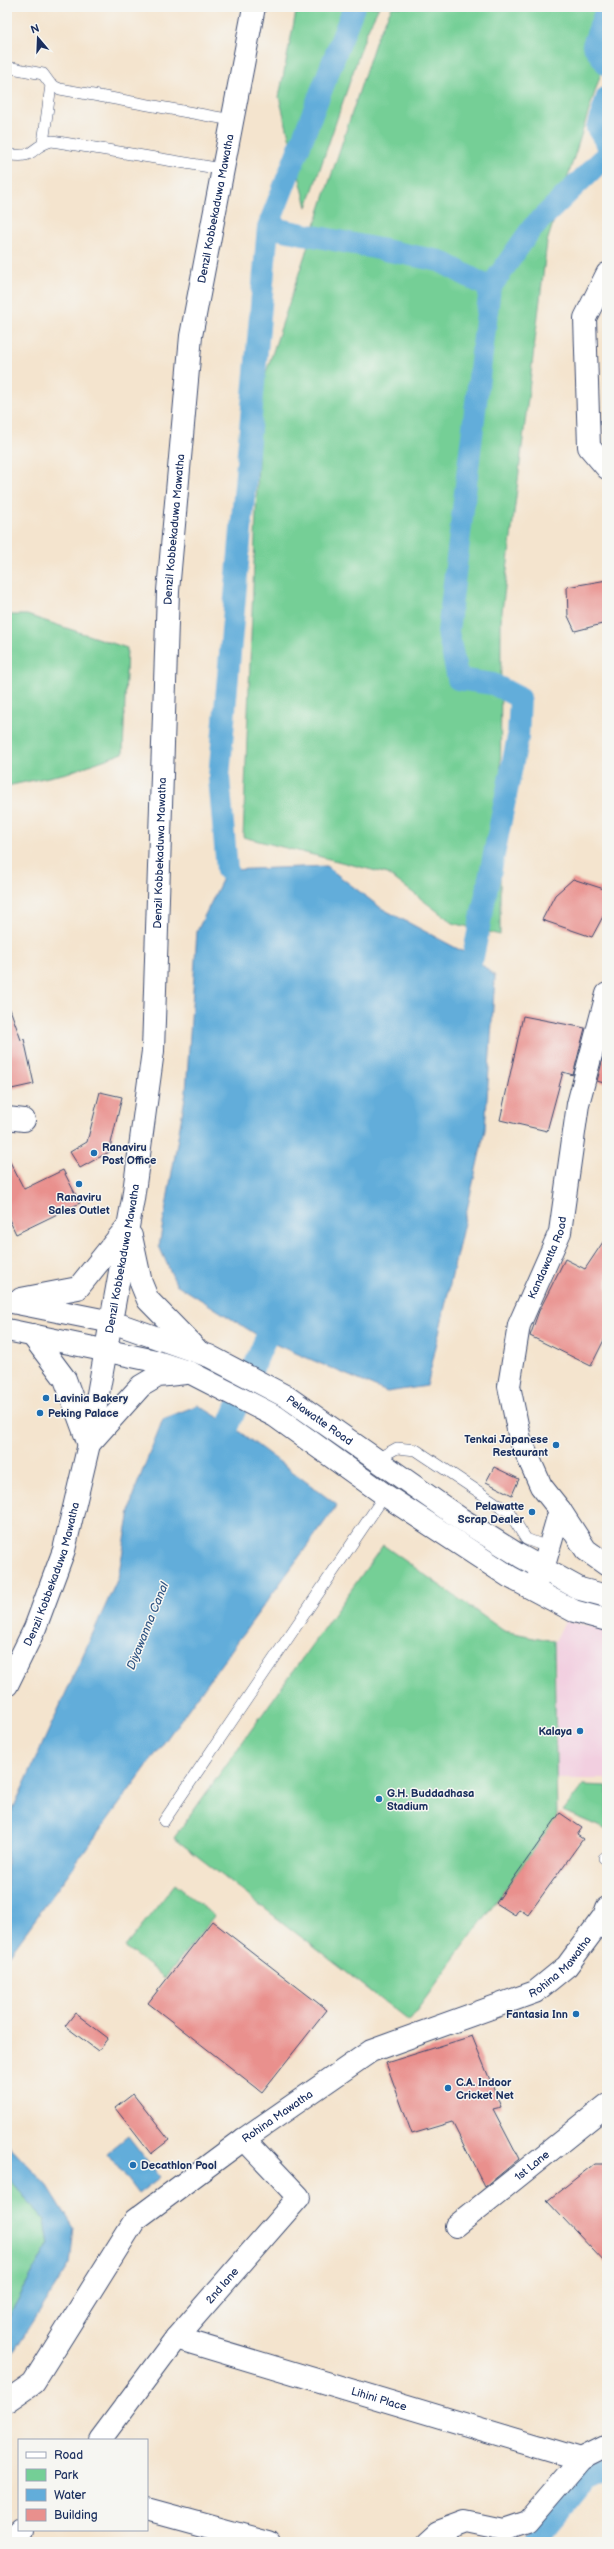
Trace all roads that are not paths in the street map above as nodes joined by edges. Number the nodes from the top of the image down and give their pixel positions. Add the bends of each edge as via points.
1 (254, 7) edge
2 (7, 67) edge
3 (51, 85) junction
4 (232, 120) junction
5 (43, 143) junction
6 (7, 154) edge
7 (222, 168) junction
8 (607, 274) edge
9 (607, 468) edge
10 (605, 1003) edge
11 (129, 1225) junction
12 (8, 1301) edge
13 (112, 1322) junction
14 (17, 1334) edge
15 (106, 1350) junction
16 (205, 1354) junction
17 (194, 1375) junction
18 (89, 1444) junction
19 (376, 1459) junction
20 (385, 1495) junction
21 (560, 1510) junction
22 (523, 1547) junction
23 (550, 1548) junction
24 (607, 1565) edge
25 (543, 1569) junction
26 (510, 1576) junction
27 (532, 1589) junction
28 (607, 1596) edge
29 (607, 1620) edge
30 (7, 1685) edge
31 (164, 1821) dead end
32 (607, 1908) edge
33 (607, 2105) edge
34 (244, 2139) junction
35 (456, 2226) dead end
36 (176, 2338) junction
37 (7, 2401) edge
38 (101, 2439) edge
39 (607, 2446) edge
40 (581, 2459) junction
41 (148, 2509) edge
42 (20, 2531) edge
43 (9, 2542) edge
44 (268, 2542) edge
45 (427, 2542) edge

1 - 4 main road, Denzil Kobbekaduwa Mawatha
2 - 3 lane via 43,74
3 - 4 lane via 60,89
3 - 5 lane
4 - 7 main road, Denzil Kobbekaduwa Mawatha
5 - 6 lane via 31,154 22,157
5 - 7 lane via 52,141
7 - 11 main road, Denzil Kobbekaduwa Mawatha via 191,336 170,567 153,1051
8 - 9 main road via 585,318 589,447
10 - 21 main road, Kandawatta Road via 578,1104 560,1232 519,1325 509,1386 520,1439 541,1486
11 - 12 main road via 78,1288
11 - 13 main road, Denzil Kobbekaduwa Mawatha
11 - 16 main road via 141,1283 148,1300
12 - 13 main road, Pelawatte Road
13 - 15 main road, Denzil Kobbekaduwa Mawatha
13 - 16 main road, Pelawatte Road
14 - 15 main road
14 - 18 main road via 65,1380
15 - 17 main road via 151,1360
15 - 18 main road, Denzil Kobbekaduwa Mawatha
16 - 19 main road, Pelawatte Road via 287,1396
17 - 18 main road via 158,1376 141,1386
17 - 20 main road via 274,1416
18 - 30 main road, Denzil Kobbekaduwa Mawatha via 64,1550 35,1628
19 - 22 main road, Pelawatte Road via 461,1519
19 - 22 lane via 397,1448 416,1450 509,1512
20 - 26 main road
20 - 31 lane
21 - 23 main road
21 - 24 main road, Kandawatta Road via 586,1550
22 - 23 lane
22 - 25 main road, Pelawatte Road
22 - 26 lane
23 - 25 main road
25 - 27 main road
25 - 28 main road, Pelawatte Road via 580,1589
26 - 27 main road
27 - 29 main road via 574,1611
32 - 34 main road, Rohina Mawatha via 604,1916 567,1966 536,1992 371,2051
33 - 35 main road, 1st Lane
34 - 36 main road, 2nd lane via 299,2196
34 - 37 main road, Rohina Mawatha via 136,2220 33,2383
36 - 38 main road, 2nd lane
36 - 40 main road, Lihini Place
39 - 40 main road
40 - 45 main road via 526,2522 503,2530 465,2522 438,2532
41 - 44 main road
42 - 43 main road

